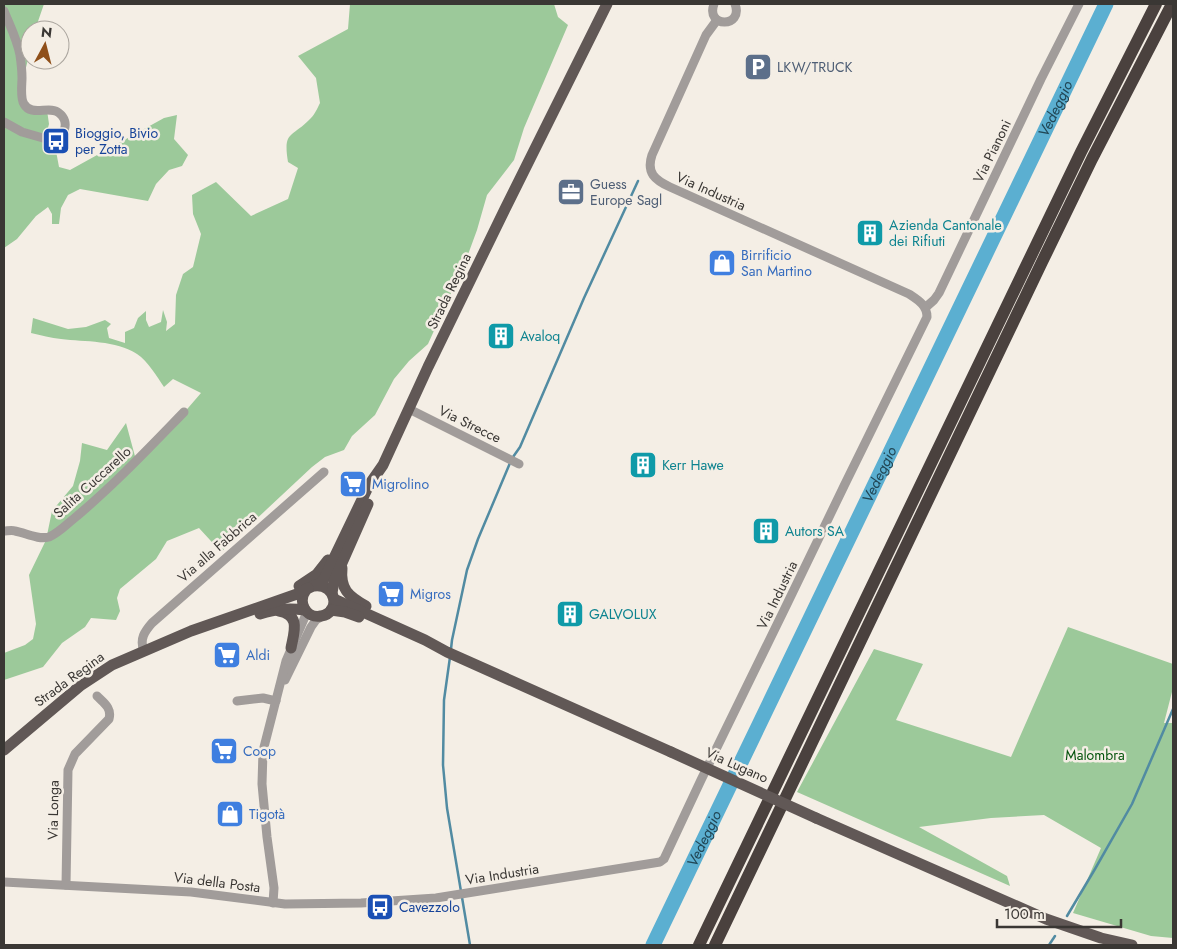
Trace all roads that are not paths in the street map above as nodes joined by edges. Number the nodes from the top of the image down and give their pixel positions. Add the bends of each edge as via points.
1 (607, 4) edge
2 (714, 4) edge
3 (735, 4) edge
4 (1079, 4) edge
5 (1156, 4) edge
6 (1172, 4) edge
7 (4, 12) edge
8 (718, 20) junction
9 (4, 122) edge
10 (926, 307) junction
11 (409, 409) junction
12 (184, 412) dead end
13 (519, 464) dead end
14 (383, 465) junction
15 (324, 472) dead end
16 (355, 516) junction
17 (4, 530) edge
18 (344, 559) junction
19 (311, 587) junction
20 (329, 605) junction
21 (270, 611) junction
22 (306, 611) junction
23 (191, 631) junction
24 (423, 639) junction
25 (160, 644) junction
26 (291, 648) junction
27 (144, 651) junction
28 (451, 654) junction
29 (279, 691) junction
30 (97, 696) dead end
31 (238, 701) dead end
32 (276, 701) junction
33 (4, 750) edge
34 (4, 882) edge
35 (66, 884) junction
36 (273, 903) junction
37 (699, 945) edge
38 (715, 945) edge
39 (1132, 945) edge

1 - 11 main road, Strada Regina
2 - 8 street via 712,10
3 - 8 street via 736,12 732,19
4 - 10 street, Via Pianoni via 939,293
5 - 37 highway
6 - 38 highway via 1038,270
7 - 9 street via 19,49 24,104 31,110 59,112 65,126 59,137 50,140 22,132
8 - 10 street, Via Industria via 706,35 652,155 652,175 670,187 909,294
10 - 36 street, Via Industria via 926,321 664,859 413,900
11 - 13 street, Via Strecce
11 - 14 main road, Strada Regina
12 - 17 street, Salita Cuccarello via 60,530 49,537 42,537
14 - 16 main road, Strada Regina
14 - 18 main road via 376,489
15 - 27 street, Via alla Fabbrica via 152,623 143,636
16 - 19 main road, Strada Regina via 323,581
16 - 23 main road via 313,578 213,618
18 - 20 main road via 332,586
18 - 24 main road via 342,582 350,596
19 - 20 main road via 319,585 328,589
19 - 22 main road via 302,600
19 - 23 main road, Strada Regina
20 - 22 main road via 316,617
20 - 24 main road, Via Lugano
20 - 28 main road
20 - 29 street, Via della Posta via 311,628
21 - 22 main road, Strada Regina via 290,608
21 - 25 main road, Strada Regina
21 - 26 main road via 285,612 292,618 295,628
22 - 26 street, Via della Posta
23 - 25 main road, Strada Regina
24 - 28 main road, Via Lugano
25 - 27 main road, Strada Regina
26 - 29 street, Via della Posta
27 - 33 main road, Strada Regina via 112,665 80,686
28 - 39 main road, Via Lugano, bridge via 1046,919
29 - 32 street, Via della Posta
30 - 35 street, Via Longa via 109,709 109,719 75,754 67,776
31 - 32 street via 264,698
32 - 36 street, Via della Posta via 263,751 262,784
34 - 35 street, Via della Posta
35 - 36 street, Via della Posta via 191,892

